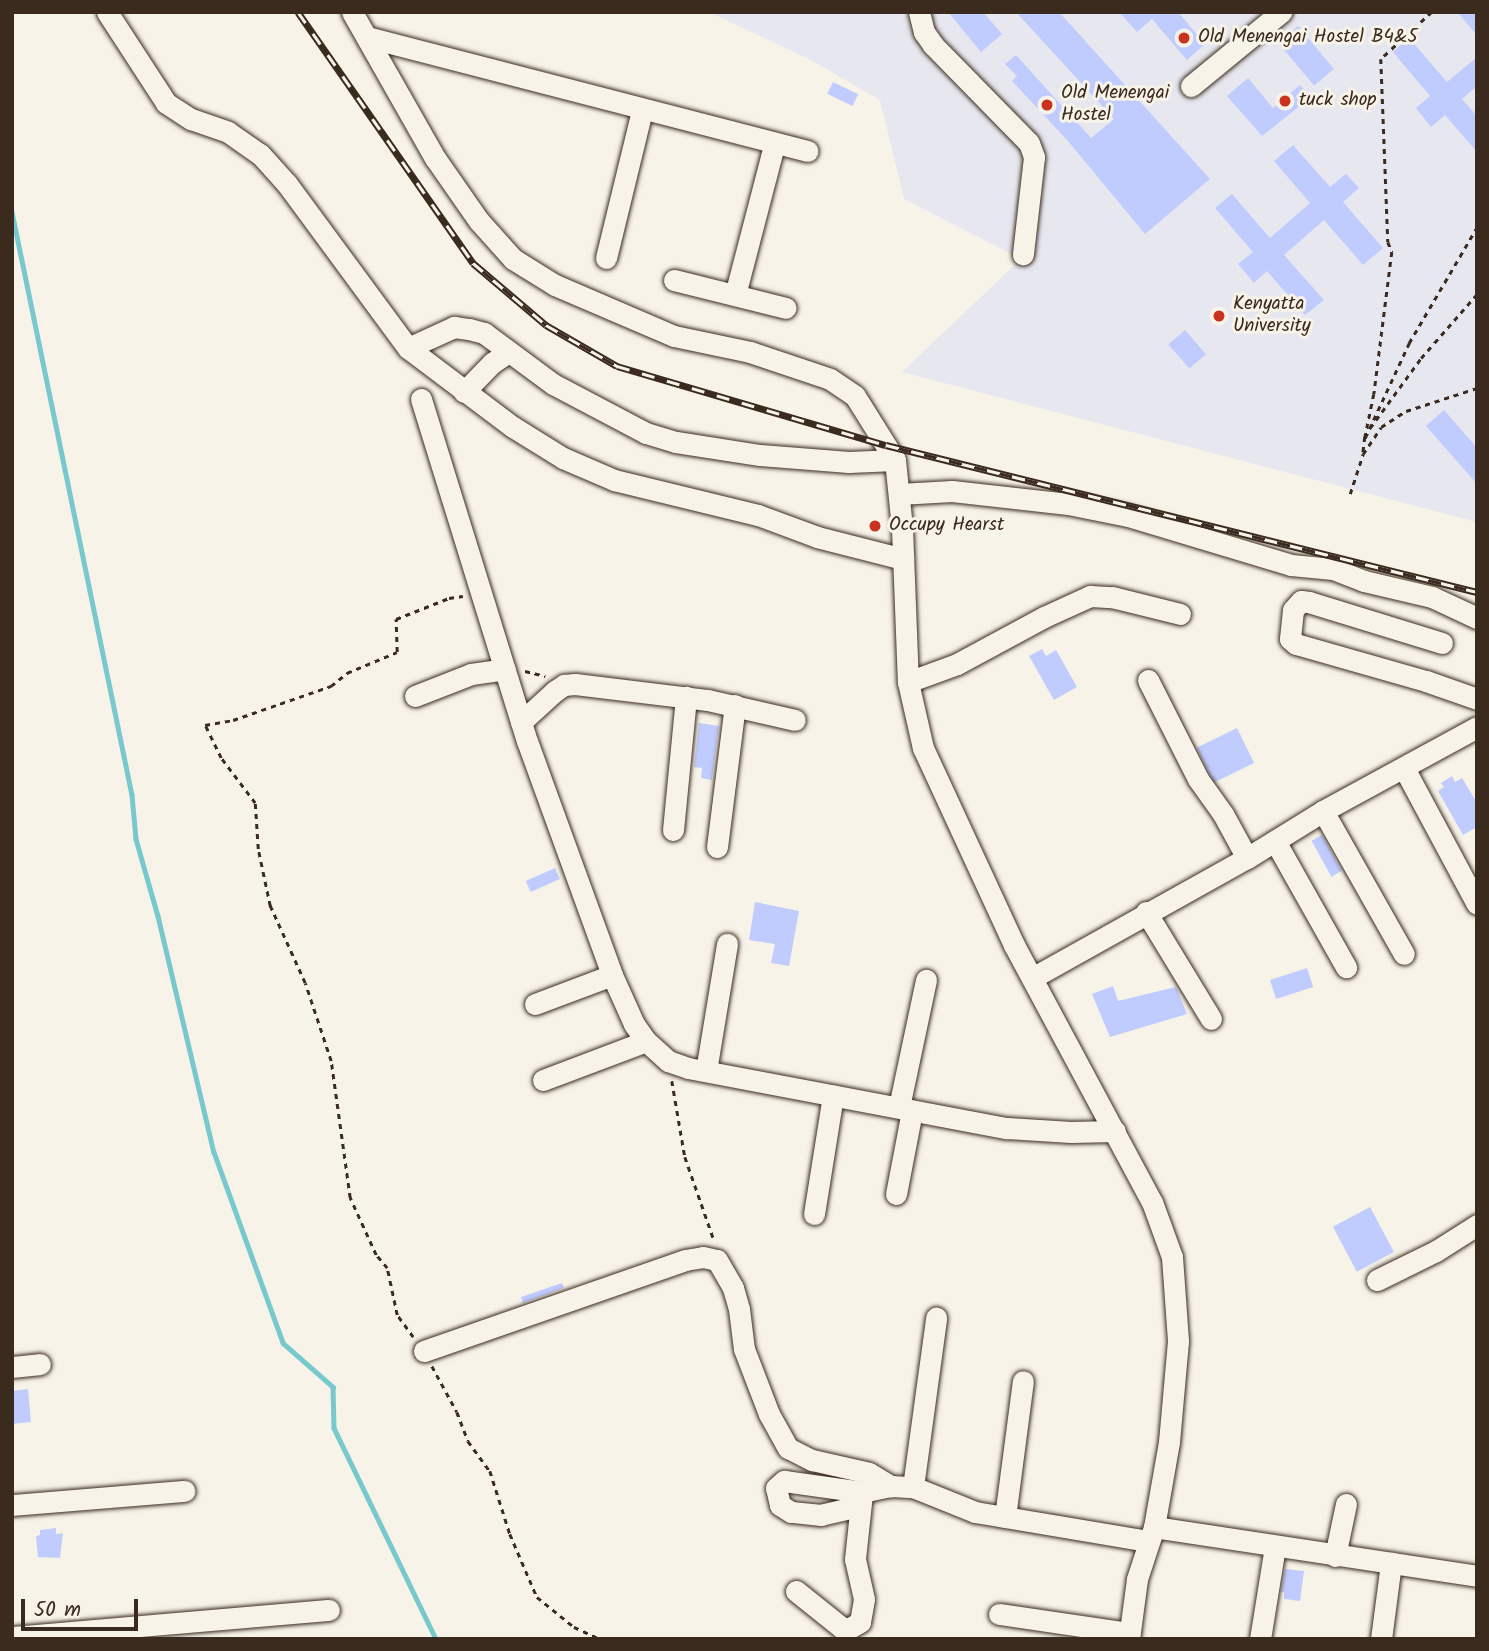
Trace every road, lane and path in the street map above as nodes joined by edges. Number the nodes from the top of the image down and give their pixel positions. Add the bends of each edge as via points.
1 (107, 12) edge
2 (352, 12) edge
3 (919, 12) edge
4 (1281, 12) edge
5 (1432, 12) edge
6 (367, 37) junction
7 (1191, 86) dead end
8 (642, 110) junction
9 (774, 145) junction
10 (807, 152) dead end
11 (1477, 227) edge
12 (1023, 254) dead end
13 (606, 258) dead end
14 (674, 280) dead end
15 (1477, 294) edge
16 (735, 295) junction
17 (786, 308) dead end
18 (408, 348) junction
19 (508, 353) junction
20 (1477, 388) edge
21 (464, 392) junction
22 (421, 399) dead end
23 (1365, 438) junction
24 (1363, 454) junction
25 (895, 460) junction
26 (899, 494) junction
27 (1350, 494) dead end
28 (903, 559) junction
29 (480, 594) junction
30 (1180, 614) dead end
31 (1477, 618) edge
32 (1442, 643) dead end
33 (505, 669) junction
34 (1148, 680) dead end
35 (908, 682) junction
36 (564, 685) junction
37 (415, 696) dead end
38 (686, 698) junction
39 (1477, 699) edge
40 (735, 705) junction
41 (794, 720) dead end
42 (521, 722) junction
43 (1477, 727) edge
44 (1404, 768) junction
45 (1323, 811) junction
46 (673, 830) dead end
47 (1275, 841) junction
48 (717, 847) dead end
49 (1247, 859) junction
50 (1477, 904) edge
51 (1146, 912) junction
52 (727, 944) dead end
53 (1404, 954) dead end
54 (1346, 967) dead end
55 (612, 975) junction
56 (1032, 978) junction
57 (926, 981) dead end
58 (535, 1004) dead end
59 (1211, 1019) dead end
60 (646, 1041) junction
61 (668, 1062) junction
62 (706, 1071) junction
63 (543, 1080) dead end
64 (833, 1096) junction
65 (906, 1109) junction
66 (1115, 1131) junction
67 (896, 1194) dead end
68 (814, 1214) dead end
69 (1477, 1225) edge
70 (717, 1260) junction
71 (1377, 1280) dead end
72 (936, 1318) dead end
73 (424, 1351) junction
74 (40, 1364) dead end
75 (12, 1367) edge
76 (1023, 1381) dead end
77 (891, 1486) junction
78 (913, 1487) junction
79 (184, 1491) dead end
80 (1346, 1504) dead end
81 (12, 1505) edge
82 (1005, 1517) junction
83 (1151, 1534) junction
84 (1275, 1546) junction
85 (1335, 1556) junction
86 (1391, 1563) junction
87 (1477, 1576) edge
88 (796, 1591) dead end
89 (329, 1609) dead end
90 (999, 1614) dead end
91 (1130, 1636) edge
92 (12, 1637) edge
93 (600, 1639) edge
94 (1260, 1639) edge
95 (1381, 1639) edge

1 - 18 street via 166,103 191,119 228,132 260,154 278,174
2 - 6 street
3 - 12 street via 933,45 1029,143 1034,157
4 - 7 street
5 - 23 path via 1381,59 1392,252
6 - 8 street
6 - 25 street via 435,158 479,221 513,259 555,285 674,336 750,352 830,379 855,396
8 - 9 street
8 - 13 street
9 - 10 street
9 - 16 street
11 - 23 path via 1409,343
14 - 16 street
15 - 23 path via 1421,358
16 - 17 street
18 - 19 street via 454,327 484,333
18 - 21 street
19 - 21 street
19 - 25 street via 583,401 646,433 676,442 760,455 849,462
20 - 24 path via 1406,411 1381,428
21 - 28 street via 513,427 588,470
22 - 29 street
23 - 24 path
24 - 27 path
25 - 26 street
26 - 28 street
26 - 31 street via 951,491 1128,516 1291,565 1333,569 1432,597
28 - 35 street
29 - 33 street
29 - 73 path via 449,598 400,617 395,622 397,652 347,673 331,686 205,727 221,758 255,803 258,849 270,906 305,983 331,1061 350,1198 376,1255 387,1268 397,1315
30 - 35 street via 1112,597 1090,597 957,664
32 - 39 street via 1310,601 1301,601 1293,610 1290,639 1296,644
33 - 36 path via 533,672
33 - 37 street via 471,674
33 - 42 street
34 - 49 street via 1198,779
35 - 56 street via 923,748
36 - 38 street
36 - 42 street
38 - 40 street
38 - 46 street
40 - 41 street
40 - 48 street
42 - 55 street
43 - 44 street
44 - 45 street
44 - 50 street
45 - 47 street
45 - 53 street
47 - 49 street
47 - 54 street
49 - 51 street
51 - 56 street
51 - 59 street
52 - 62 street
55 - 58 street
55 - 60 street
56 - 66 street
57 - 65 street
60 - 61 street
60 - 63 street
61 - 62 street
61 - 70 path via 685,1157 713,1229
62 - 64 street
64 - 65 street
64 - 68 street
65 - 66 street via 1037,1131
65 - 67 street
66 - 83 street via 1152,1202 1172,1257 1177,1363 1169,1442
69 - 71 street
70 - 73 street via 685,1260
70 - 77 street via 733,1288 744,1349 769,1414 788,1448 812,1460 869,1473
72 - 78 street
73 - 93 path via 468,1441 490,1471 537,1597 574,1627
74 - 75 street
76 - 82 street
77 - 78 street
77 - 88 street via 861,1499 855,1559 864,1599 860,1622 848,1629 841,1627
78 - 82 street via 975,1512
79 - 81 street
80 - 85 street
82 - 83 street
83 - 84 street
83 - 91 street via 1137,1579
84 - 85 street
84 - 94 street
85 - 86 street
86 - 87 street
86 - 95 street
89 - 92 street
90 - 91 street

